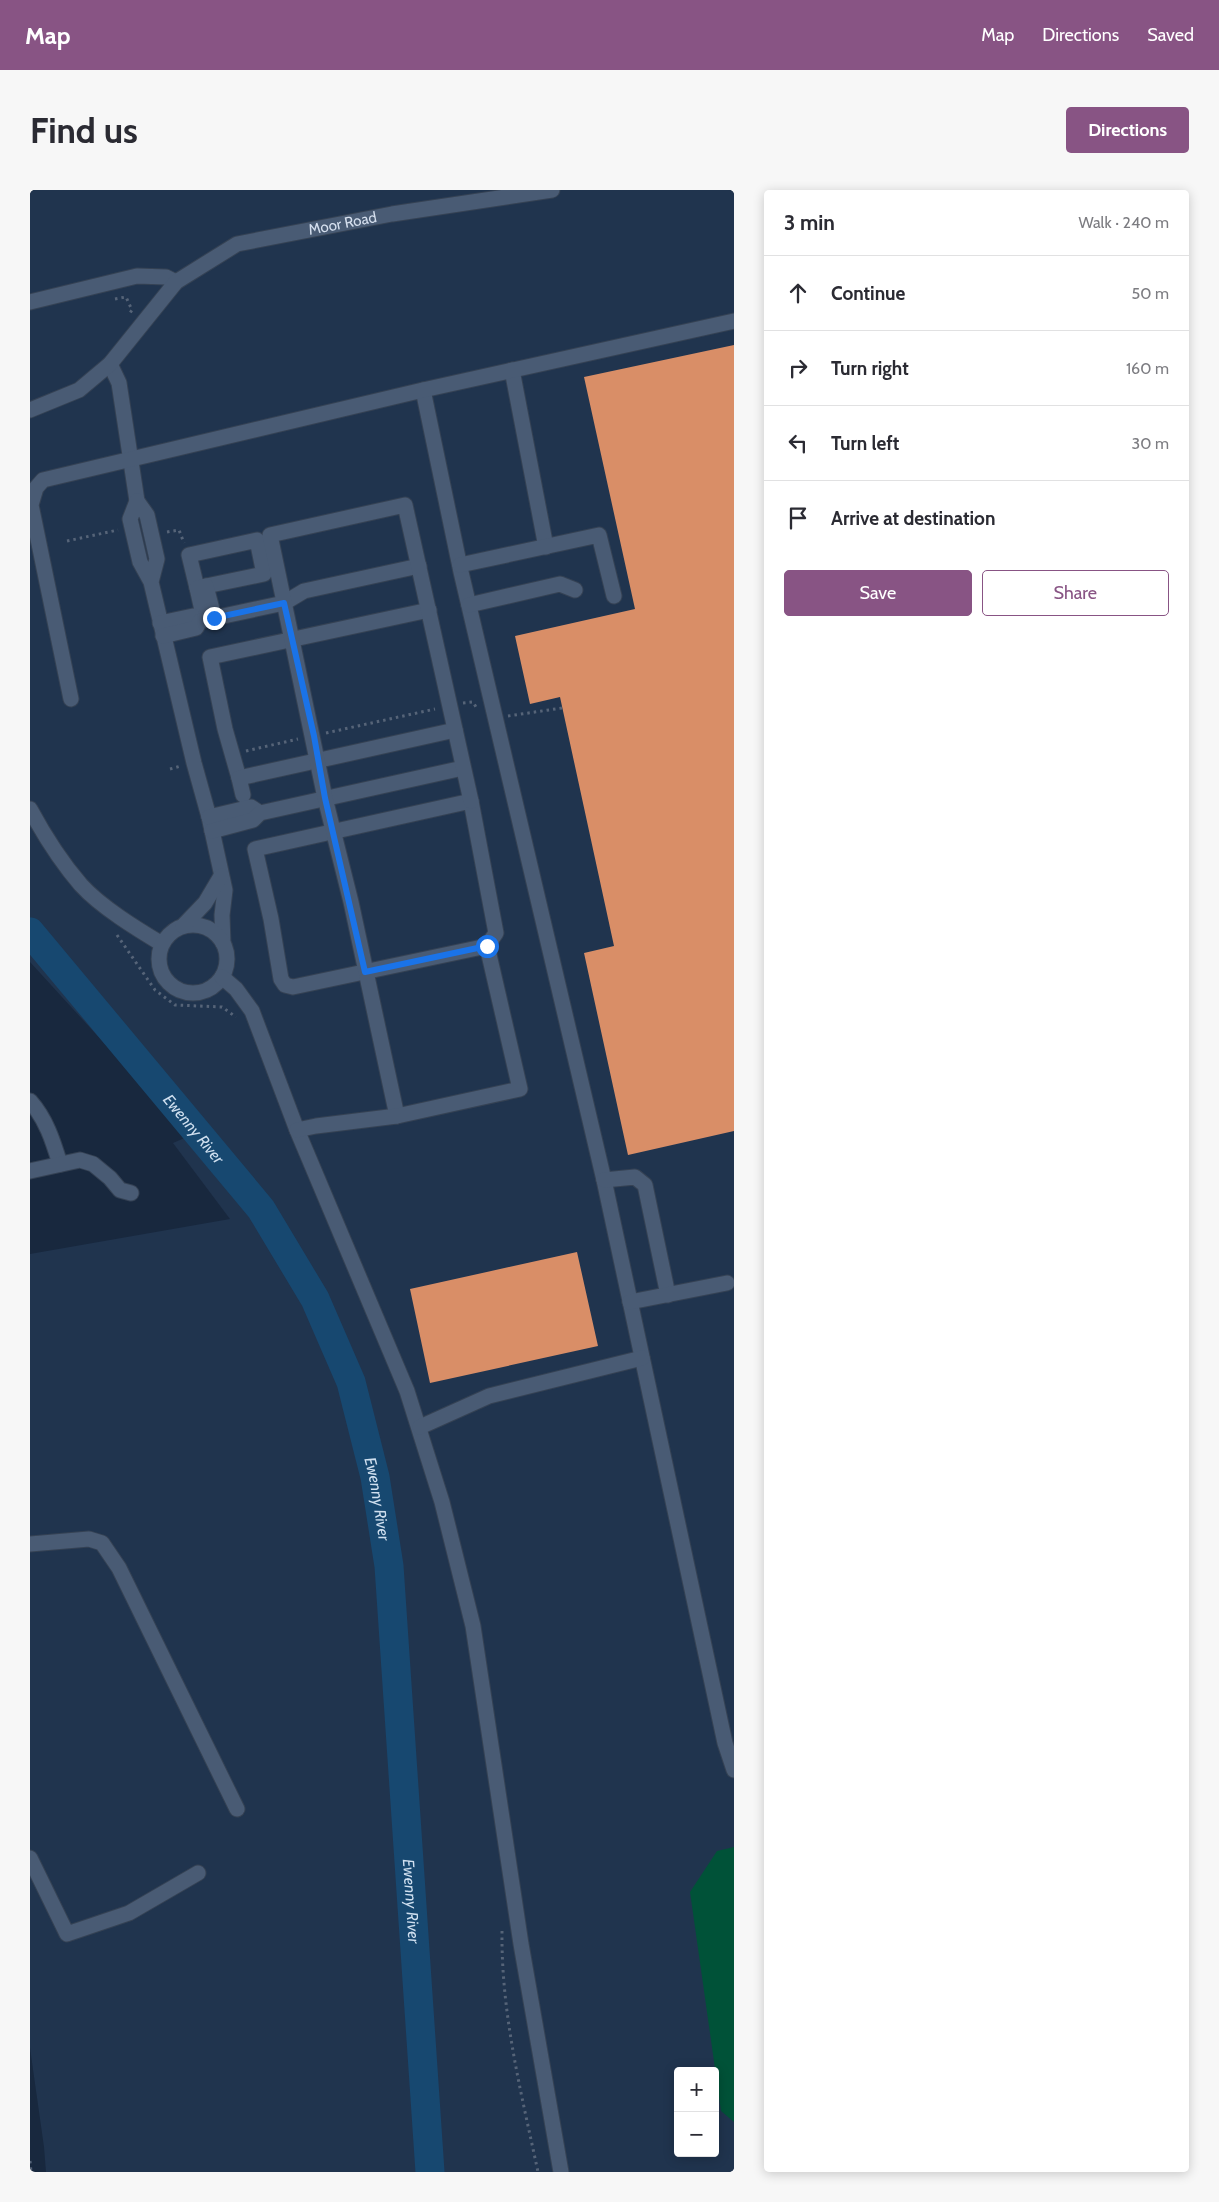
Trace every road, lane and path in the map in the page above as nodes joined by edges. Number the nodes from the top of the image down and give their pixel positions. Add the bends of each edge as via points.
1 (552, 190) edge
2 (176, 282) junction
3 (106, 284) junction
4 (30, 302) edge
5 (127, 318) dead end
6 (734, 321) edge
7 (110, 364) junction
8 (512, 370) junction
9 (423, 390) junction
10 (30, 410) edge
11 (131, 459) junction
12 (546, 547) junction
13 (460, 565) junction
14 (419, 566) junction
15 (201, 587) junction
16 (575, 590) dead end
17 (614, 596) dead end
18 (284, 603) junction
19 (469, 605) junction
20 (428, 610) junction
21 (206, 619) junction
22 (162, 630) junction
23 (292, 640) junction
24 (71, 699) dead end
25 (449, 705) junction
26 (562, 708) dead end
27 (477, 709) dead end
28 (495, 718) junction
29 (455, 730) junction
30 (314, 736) junction
31 (231, 754) junction
32 (318, 761) junction
33 (194, 763) junction
34 (463, 768) junction
35 (170, 769) dead end
36 (239, 778) junction
37 (243, 795) dead end
38 (325, 798) junction
39 (471, 801) junction
40 (30, 809) edge
41 (210, 824) junction
42 (334, 832) junction
43 (221, 876) junction
44 (183, 926) junction
45 (116, 934) dead end
46 (223, 943) junction
47 (162, 944) junction
48 (487, 946) junction
49 (365, 972) junction
50 (222, 977) junction
51 (238, 1019) dead end
52 (30, 1101) edge
53 (397, 1116) junction
54 (297, 1130) junction
55 (60, 1164) junction
56 (30, 1171) edge
57 (604, 1180) junction
58 (131, 1193) dead end
59 (727, 1283) dead end
60 (668, 1295) junction
61 (630, 1302) junction
62 (642, 1358) junction
63 (420, 1427) junction
64 (30, 1544) edge
65 (734, 1770) edge
66 (237, 1809) dead end
67 (30, 1858) edge
68 (198, 1873) dead end
69 (502, 1927) dead end
70 (30, 2161) edge
71 (32, 2172) edge
72 (538, 2172) edge
73 (561, 2172) edge

1 - 2 street, Moor Road via 392,214 237,244
2 - 3 street via 166,277 137,276
2 - 7 street, Moor Road
3 - 4 street
3 - 5 path via 110,300 126,297 132,310
6 - 8 street
7 - 10 street, Moor Road via 79,390
7 - 11 street via 119,383
8 - 9 street
8 - 12 street
9 - 11 street
9 - 13 street
11 - 22 street via 137,501 130,519 140,562 151,582
11 - 24 street via 43,480 36,488 31,505
12 - 13 street
12 - 17 street via 599,535
13 - 19 street
14 - 18 street via 304,591
14 - 18 street via 405,505 270,535
14 - 20 street
15 - 15 street via 189,555 257,540 264,574
15 - 21 street
16 - 19 street via 560,584
18 - 21 street
18 - 23 street
19 - 28 street
20 - 23 street
20 - 25 street
21 - 22 street via 193,616
22 - 33 street
23 - 30 street
23 - 31 street via 210,657
25 - 27 path via 473,702
25 - 29 street
25 - 30 path
26 - 28 path
28 - 57 street
29 - 32 street
29 - 34 street
30 - 31 path
30 - 32 street
31 - 36 street
32 - 36 street
32 - 38 street
33 - 35 path
33 - 41 street
34 - 38 street
34 - 39 street
36 - 37 street
38 - 41 street via 260,813 253,820
38 - 42 street
39 - 42 street
39 - 48 street via 496,933
40 - 47 street via 82,886 127,923
41 - 43 street
42 - 49 street
42 - 49 street via 255,849 272,918 280,979 293,987
43 - 44 street via 205,903
43 - 46 street via 225,890
44 - 46 street via 206,928
44 - 47 street via 174,930
45 - 51 path via 155,990 175,1005 222,1007
46 - 50 street via 226,966
47 - 50 street via 159,964 168,983 176,989 196,993 206,991
48 - 49 street
48 - 53 street via 520,1089
49 - 53 street
50 - 54 street via 252,1011
52 - 55 street via 46,1125
53 - 54 street
54 - 63 street
55 - 56 street
55 - 58 street via 80,1160 93,1164 120,1190
57 - 60 street via 635,1177 645,1185
57 - 61 street
59 - 60 street
60 - 61 street
61 - 62 street
62 - 63 street via 490,1396
62 - 65 street via 725,1744
63 - 73 street via 474,1626 521,1944
64 - 66 street via 89,1539 102,1543 119,1568
67 - 68 street via 67,1934 129,1914
69 - 72 path via 501,1969 509,2034
70 - 71 path

